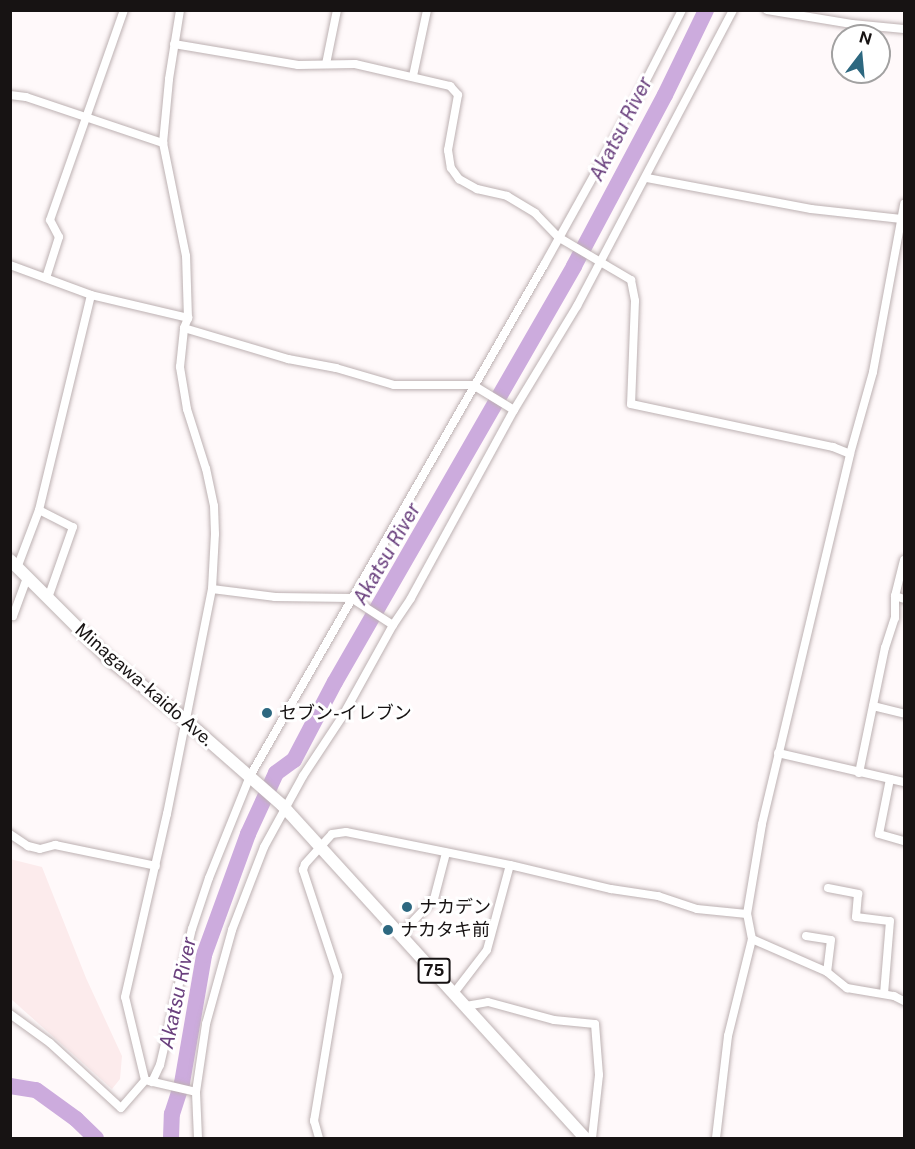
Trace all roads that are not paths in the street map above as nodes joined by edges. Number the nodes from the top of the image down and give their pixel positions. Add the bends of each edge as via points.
1 (124, 10) edge
2 (180, 10) edge
3 (337, 10) edge
4 (427, 10) edge
5 (682, 10) edge
6 (734, 10) edge
7 (767, 10) edge
8 (904, 29) edge
9 (174, 44) junction
10 (327, 64) junction
11 (413, 76) junction
12 (10, 95) edge
13 (85, 117) junction
14 (163, 143) junction
15 (647, 178) junction
16 (904, 204) edge
17 (901, 219) junction
18 (558, 237) junction
19 (600, 262) junction
20 (10, 265) edge
21 (46, 278) junction
22 (91, 295) junction
23 (188, 318) junction
24 (184, 328) junction
25 (473, 385) junction
26 (514, 410) junction
27 (850, 454) junction
28 (39, 510) junction
29 (904, 560) edge
30 (14, 564) edge
31 (27, 578) junction
32 (212, 589) junction
33 (895, 596) junction
34 (48, 598) junction
35 (353, 599) junction
36 (904, 599) edge
37 (10, 616) edge
38 (393, 624) junction
39 (873, 706) junction
40 (904, 714) edge
41 (185, 720) junction
42 (778, 753) junction
43 (859, 773) junction
44 (253, 778) junction
45 (890, 779) junction
46 (904, 782) edge
47 (284, 807) junction
48 (10, 834) edge
49 (904, 841) edge
50 (321, 845) junction
51 (447, 853) junction
52 (510, 864) junction
53 (156, 866) junction
54 (828, 888) dead end
55 (747, 914) junction
56 (401, 934) junction
57 (807, 936) dead end
58 (752, 939) junction
59 (827, 972) junction
60 (454, 993) junction
61 (884, 994) junction
62 (904, 1001) edge
63 (466, 1006) junction
64 (10, 1014) edge
65 (148, 1081) junction
66 (194, 1092) junction
67 (198, 1138) edge
68 (319, 1138) edge
69 (585, 1138) edge
70 (592, 1138) edge
71 (716, 1138) edge

1 - 13 street
2 - 9 street
3 - 10 street
4 - 11 street
5 - 18 street
6 - 15 street
7 - 8 street
9 - 10 street via 298,65
9 - 14 street
10 - 11 street via 355,64
11 - 18 street via 450,86 458,95 448,150 451,168 459,179 477,189 507,196 535,213
12 - 13 street
13 - 14 street
13 - 21 street via 50,220 59,237
14 - 23 street via 186,256
15 - 17 street via 811,209
15 - 19 street
16 - 17 street
17 - 27 street via 873,372
18 - 19 street
18 - 25 street
19 - 26 street
19 - 27 street via 631,280 635,301 631,404 833,447
20 - 21 street
21 - 22 street
22 - 23 street
22 - 28 street
23 - 24 street
24 - 25 street via 394,385
24 - 32 street via 182,386 214,506
25 - 26 street
25 - 35 street
26 - 38 street
27 - 42 street
28 - 30 street
28 - 34 street via 73,527
29 - 33 street
30 - 31 main road, Minagawa-kaido Ave. / 75
31 - 34 main road, Minagawa-kaido Ave. / 75
31 - 37 street
32 - 35 street via 275,597
32 - 41 street
33 - 36 street
33 - 39 street via 895,618
34 - 41 main road, Minagawa-kaido Ave. / 75 via 109,659
35 - 38 street
35 - 44 street
38 - 47 street via 342,717
39 - 40 street
39 - 43 street
41 - 44 main road, Minagawa-kaido Ave. / 75
41 - 53 street
42 - 43 street
42 - 55 street
43 - 45 street
44 - 47 main road, 75
44 - 65 street via 208,878 160,1065
45 - 46 street
45 - 49 street via 879,834
47 - 50 main road, 75
47 - 66 street via 246,886 232,930 202,1042
48 - 53 street via 39,849 55,845
50 - 51 street via 340,831
50 - 56 main road, 75
50 - 68 street via 305,864 304,878 338,976 314,1121
51 - 52 street
51 - 56 street via 434,899
52 - 55 street via 611,889 658,896 697,909
52 - 60 street via 487,950
53 - 65 street via 124,997
54 - 61 street via 858,894 856,916 890,921
55 - 58 street
56 - 60 main road, 75
57 - 59 street via 831,940
58 - 59 street
58 - 71 street via 728,1036
59 - 61 street via 847,988
60 - 63 main road, 75
61 - 62 street
63 - 69 main road, 75
63 - 70 street via 488,1002 554,1020 595,1024 599,1075
64 - 65 street via 50,1043 121,1108
65 - 66 street
66 - 67 street

